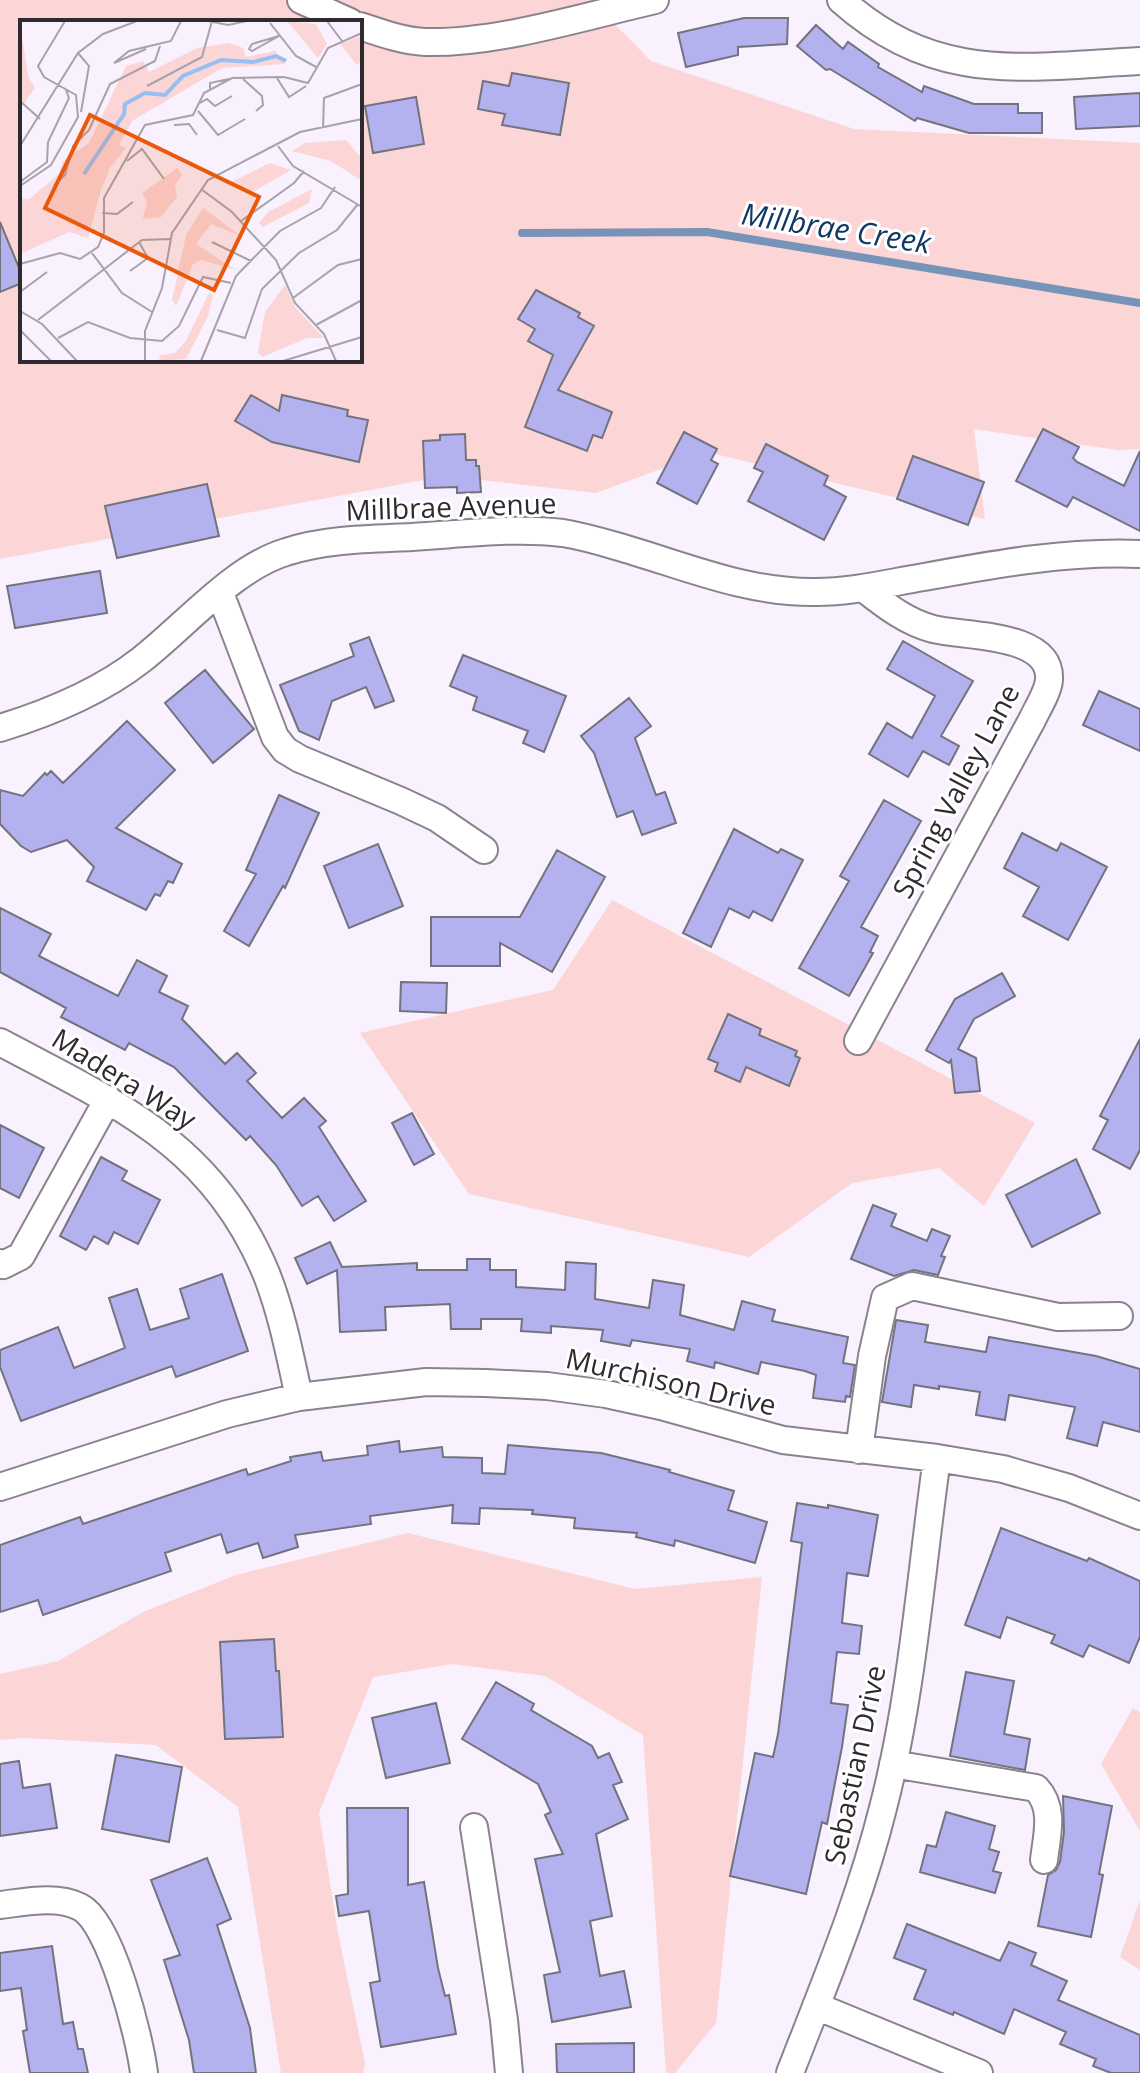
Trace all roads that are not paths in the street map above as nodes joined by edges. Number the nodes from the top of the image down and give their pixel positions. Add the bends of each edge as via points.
1 (301, 0) edge
2 (655, 0) edge
3 (841, 0) edge
4 (346, 20) edge
5 (362, 27) edge
6 (1140, 61) edge
7 (1140, 554) edge
8 (863, 588) junction
9 (220, 593) junction
10 (0, 728) edge
11 (484, 850) dead end
12 (858, 1041) dead end
13 (0, 1042) edge
14 (108, 1099) junction
15 (0, 1263) edge
16 (1119, 1316) dead end
17 (299, 1397) junction
18 (859, 1450) junction
19 (937, 1458) junction
20 (0, 1487) edge
21 (1140, 1516) edge
22 (893, 1764) junction
23 (474, 1827) dead end
24 (1044, 1860) dead end
25 (0, 1905) edge
26 (816, 2006) junction
27 (144, 2073) edge
28 (509, 2073) edge
29 (790, 2073) edge
30 (979, 2073) edge

1 - 4 street
2 - 5 street via 468,40 424,42
3 - 6 street via 870,26 943,59 1026,67
7 - 8 street, Millbrae Avenue via 1105,552 996,564
8 - 9 street, Millbrae Avenue via 770,589 728,582 564,533 513,531 385,538 285,552
8 - 12 street, Spring Valley Lane via 894,612 933,629 1023,646 1038,654 1049,681
9 - 10 street, Millbrae Avenue via 108,682
9 - 11 street via 275,737 285,750 437,818
13 - 14 street, Madera Way
14 - 15 street via 21,1256
14 - 17 street, Madera Way via 186,1154 220,1191 247,1233 283,1324
16 - 18 street via 1058,1317 912,1286 885,1298
17 - 18 street, Murchison Drive via 426,1382 547,1386 661,1406 783,1440
17 - 20 street, Murchison Drive via 227,1414
18 - 19 street, Murchison Drive
19 - 21 street, Murchison Drive via 1003,1469
19 - 22 street, Sebastian Drive
22 - 24 street via 1036,1788 1049,1812
22 - 26 street, Sebastian Drive via 866,1874
23 - 28 street
25 - 27 street via 66,1901 93,1919 126,1995
26 - 29 street, Sebastian Drive
26 - 30 street

